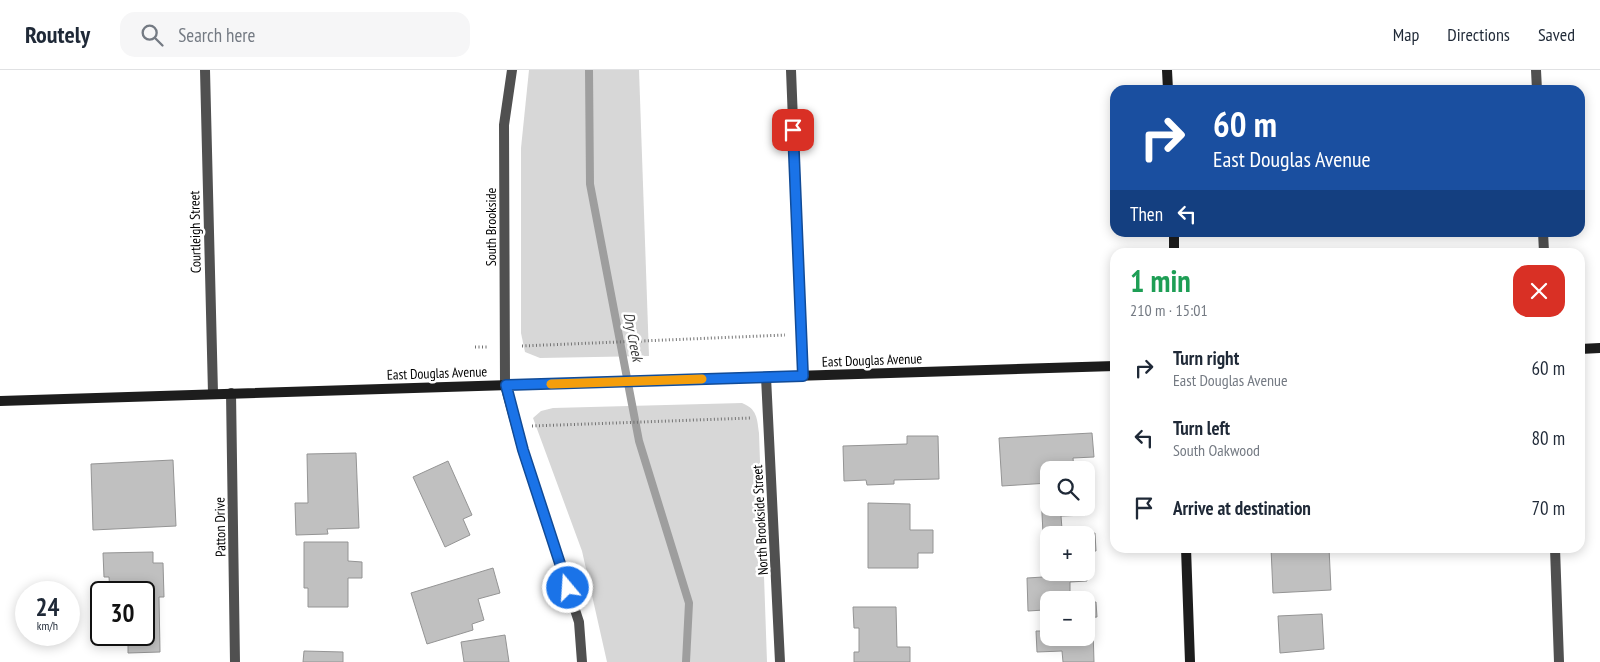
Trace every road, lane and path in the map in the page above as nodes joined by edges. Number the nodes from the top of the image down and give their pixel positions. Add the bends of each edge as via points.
1 (205, 70) edge
2 (512, 70) edge
3 (791, 70) edge
4 (1167, 70) edge
5 (1536, 70) edge
6 (1168, 85) edge
7 (1537, 85) edge
8 (801, 334) junction
9 (475, 347) dead end
10 (505, 347) junction
11 (1600, 348) edge
12 (1585, 349) edge
13 (1110, 366) edge
14 (803, 376) junction
15 (766, 377) junction
16 (506, 385) junction
17 (213, 393) junction
18 (231, 393) junction
19 (0, 401) edge
20 (768, 418) junction
21 (517, 427) junction
22 (1186, 553) edge
23 (1555, 553) edge
24 (235, 662) edge
25 (582, 662) edge
26 (780, 662) edge
27 (1190, 662) edge
28 (1559, 662) edge

1 - 17 street, Courtleigh Street
2 - 10 street, South Brookside via 504,125
3 - 8 street
4 - 6 main road
5 - 7 street
8 - 10 path
8 - 14 street
9 - 10 path
10 - 16 street, South Brookside
11 - 12 main road
13 - 14 main road, East Douglas Avenue
14 - 15 main road, East Douglas Avenue
15 - 16 main road, East Douglas Avenue
15 - 20 street, North Brookside Street
16 - 18 main road, East Douglas Avenue
16 - 21 street
17 - 18 main road, East Douglas Avenue
17 - 19 main road, East Douglas Avenue
18 - 24 street, Patton Drive
20 - 21 path
20 - 26 street, North Brookside Street
21 - 25 street via 579,622
22 - 27 main road
23 - 28 street

